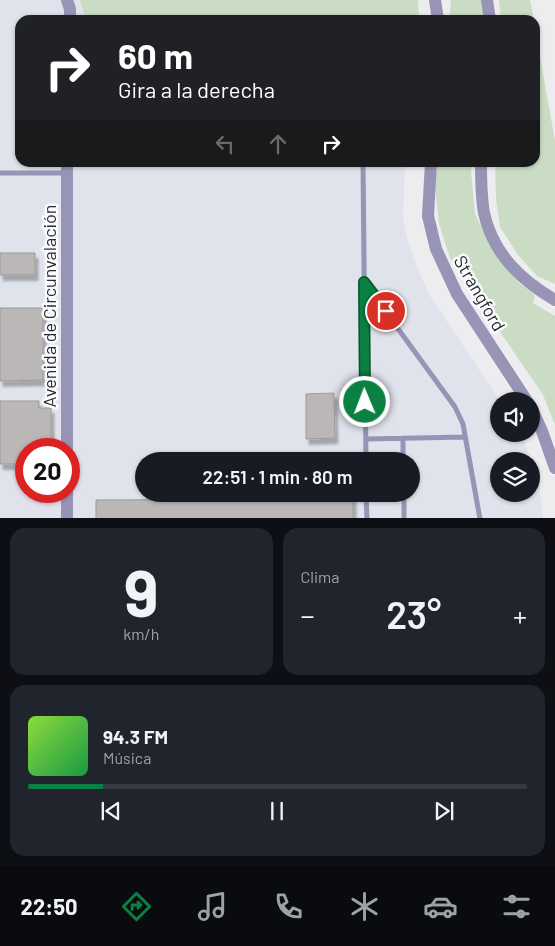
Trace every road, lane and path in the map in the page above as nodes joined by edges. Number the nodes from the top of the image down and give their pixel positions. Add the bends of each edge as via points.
1 (67, 0) edge
2 (435, 0) edge
3 (444, 0) edge
4 (488, 0) edge
5 (70, 15) edge
6 (437, 15) edge
7 (443, 15) edge
8 (490, 15) edge
9 (363, 167) edge
10 (431, 167) edge
11 (481, 167) edge
12 (67, 168) edge
13 (0, 173) edge
14 (364, 282) junction
15 (555, 300) edge
16 (521, 392) edge
17 (540, 427) edge
18 (465, 437) junction
19 (67, 438) edge
20 (403, 438) junction
21 (366, 439) junction
22 (366, 452) edge
23 (403, 452) edge
24 (555, 468) edge
25 (366, 502) edge
26 (404, 502) edge
27 (67, 503) edge
28 (67, 518) edge
29 (366, 518) edge
30 (404, 518) edge
31 (480, 518) edge

1 - 5 street
2 - 6 street
3 - 7 street
4 - 8 street
9 - 14 lane
10 - 16 street, Strangford via 428,216 436,249 457,294
11 - 15 street via 484,213 503,256 523,278
12 - 13 lane
12 - 19 street, Avenida de Circunvalación
14 - 18 lane via 455,407
14 - 21 lane
17 - 24 street
18 - 20 lane
18 - 31 lane
20 - 21 lane
20 - 23 lane
21 - 22 lane
25 - 29 lane
26 - 30 lane
27 - 28 street

